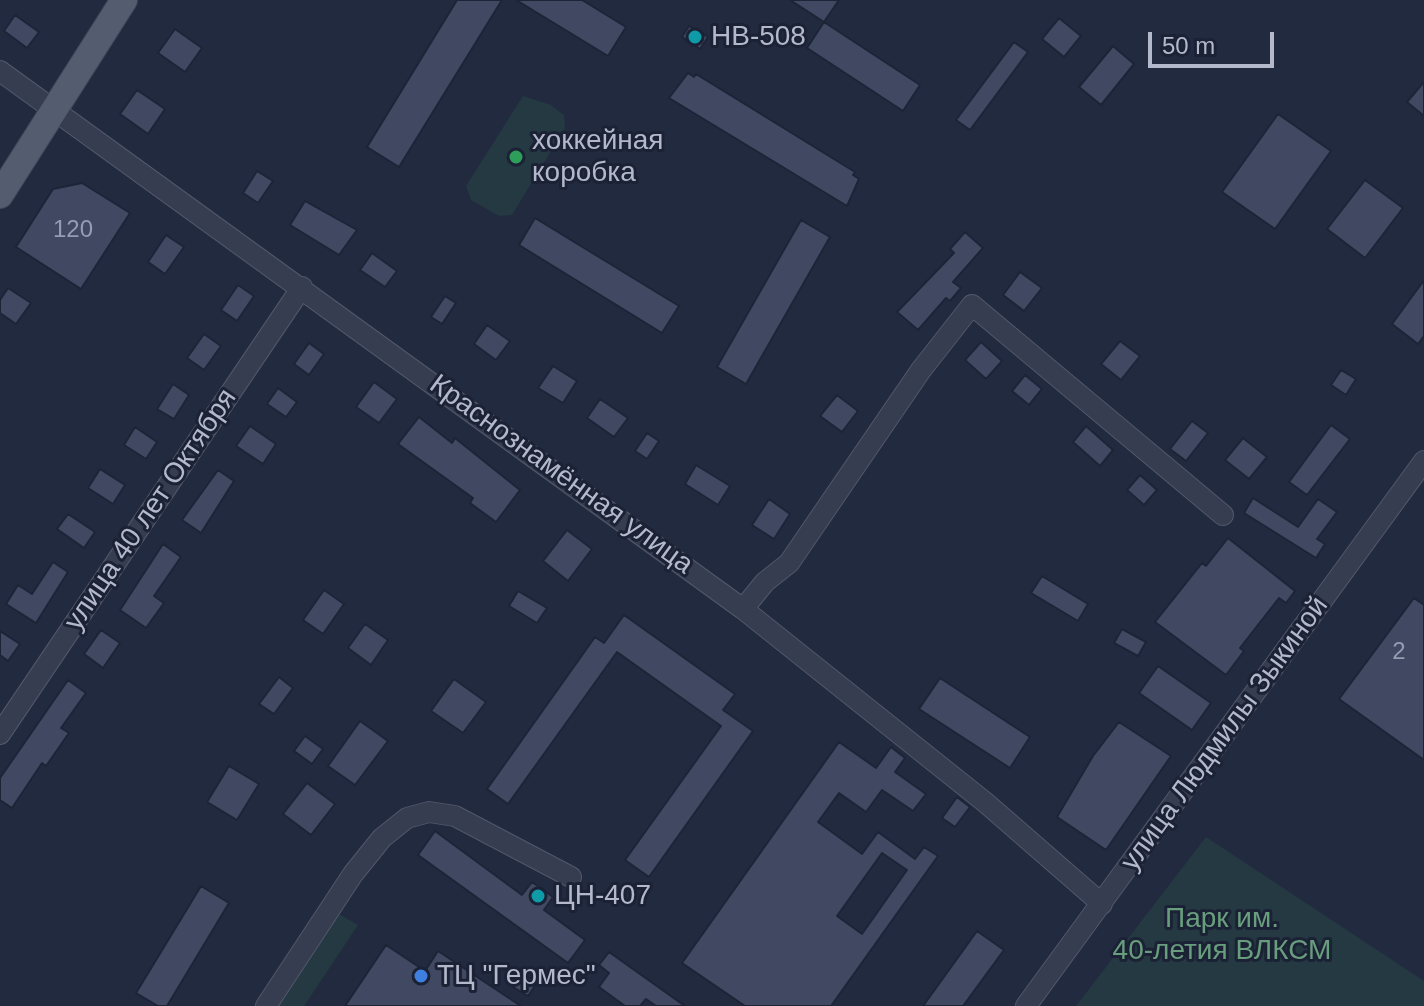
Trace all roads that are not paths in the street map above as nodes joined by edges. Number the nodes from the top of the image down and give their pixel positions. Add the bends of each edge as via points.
1 (124, 0) edge
2 (0, 71) edge
3 (55, 109) junction
4 (0, 195) edge
5 (302, 287) junction
6 (1424, 461) edge
7 (1223, 515) dead end
8 (743, 609) junction
9 (0, 734) edge
10 (571, 877) dead end
11 (1102, 904) junction
12 (266, 1006) edge
13 (1026, 1006) edge

1 - 3 main road
2 - 3 street, Краснознамённая улица
3 - 4 main road
3 - 5 street, Краснознамённая улица
5 - 8 street, Краснознамённая улица
5 - 9 street, улица 40 лет Октября
6 - 11 street, улица Людмилы Зыкиной
7 - 8 street via 972,305 789,563
8 - 11 street, Краснознамённая улица via 975,794
10 - 12 street via 455,816 429,812 407,818 382,838 353,874
11 - 13 street, улица Людмилы Зыкиной

